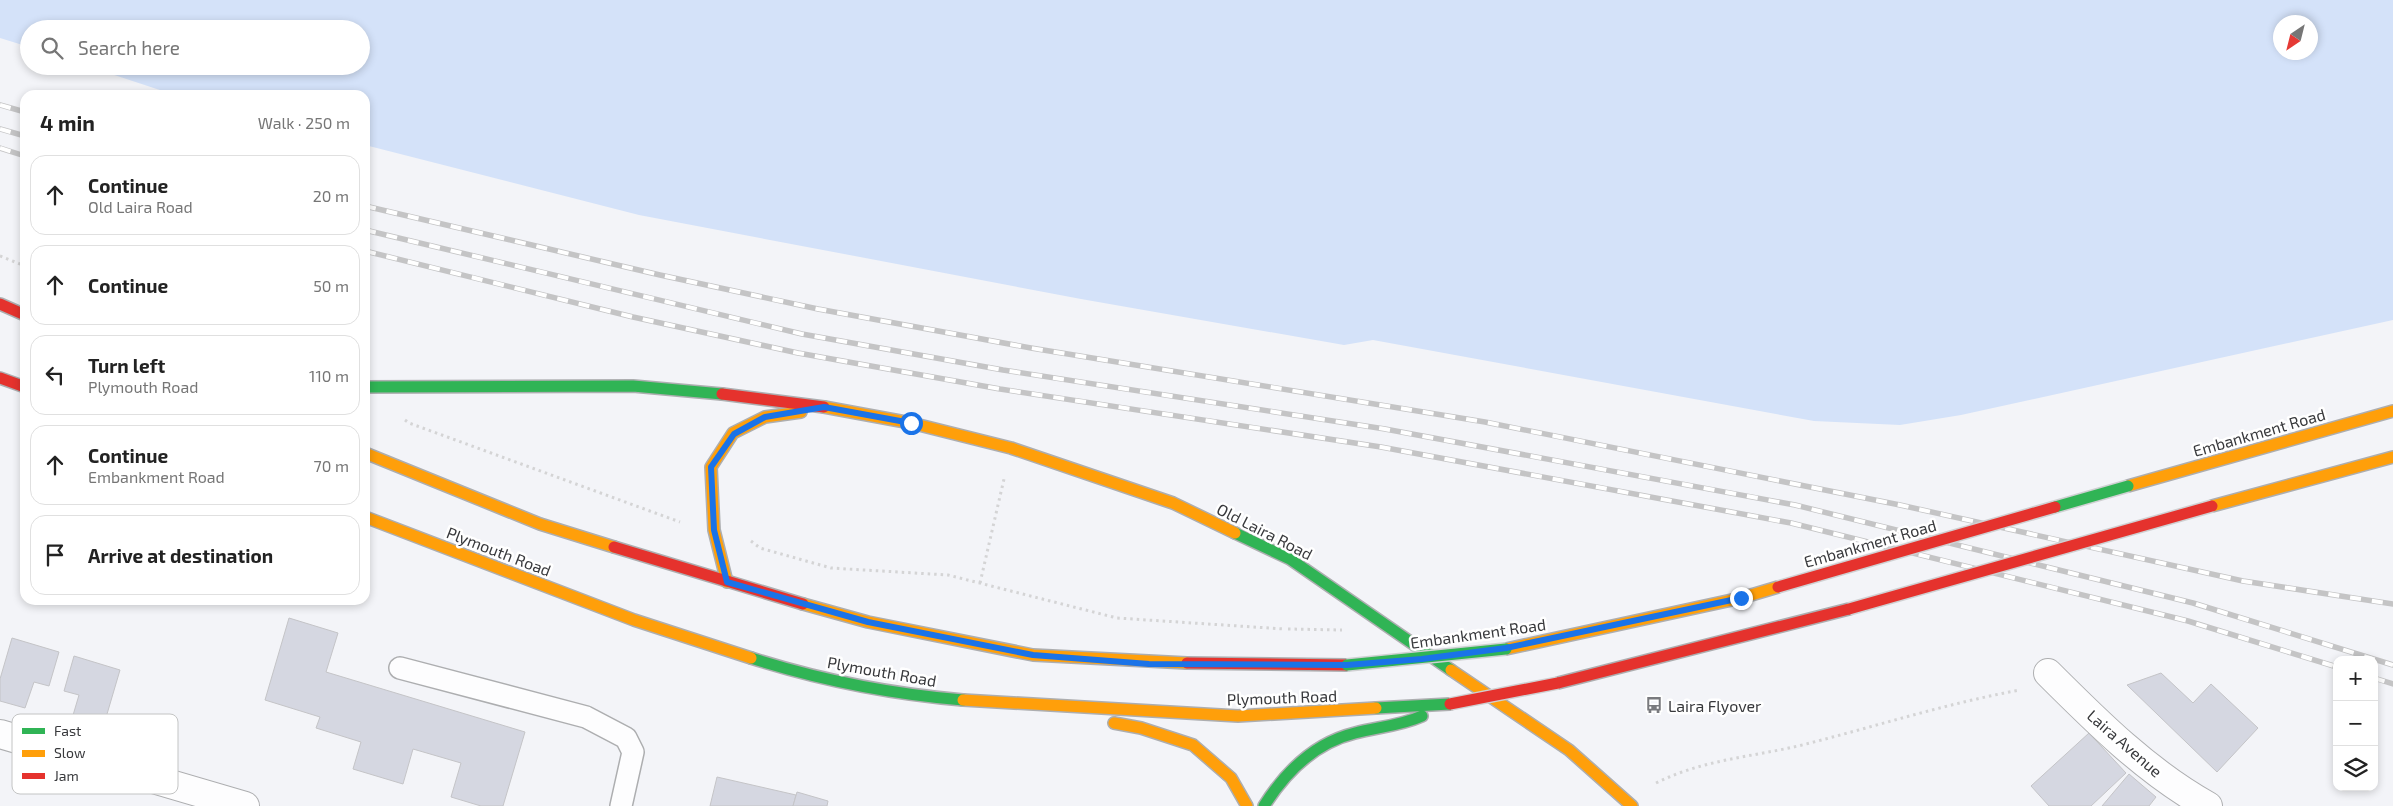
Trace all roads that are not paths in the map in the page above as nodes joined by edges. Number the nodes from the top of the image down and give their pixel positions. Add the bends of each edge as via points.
1 (0, 304) edge
2 (20, 313) edge
3 (0, 378) edge
4 (20, 385) edge
5 (370, 387) edge
6 (824, 407) junction
7 (2393, 411) edge
8 (370, 455) edge
9 (2393, 457) edge
10 (370, 519) edge
11 (727, 582) junction
12 (1347, 665) joint
13 (400, 668) dead end
14 (2053, 678) road end
15 (1445, 705) junction
16 (1032, 706) junction
17 (0, 734) edge
18 (12, 738) edge
19 (178, 786) edge
20 (1628, 803) edge
21 (245, 806) edge
22 (621, 806) edge
23 (1247, 806) edge
24 (1264, 806) edge
25 (2208, 806) edge

1 - 2 main road
3 - 4 main road
5 - 6 main road, Old Laira Road via 633,386 749,396
6 - 11 main road via 765,417 734,434 711,467 714,530
6 - 20 main road, Old Laira Road via 911,423 1011,448 1173,503 1290,558 1569,750
7 - 12 main road, Embankment Road, bridge via 1741,598 1506,648
8 - 11 main road, Plymouth Road via 540,524
9 - 15 main road, bridge via 1849,609 1558,683
10 - 16 main road, Plymouth Road via 634,620 789,670 910,696
11 - 12 main road, Plymouth Road via 868,622 1033,655 1149,664
13 - 22 lane via 586,717 626,738 633,752
14 - 25 street, Laira Avenue via 2135,756 2181,791
15 - 16 main road, Plymouth Road via 1238,716
15 - 24 main road via 1407,724 1343,736 1303,757 1278,784
16 - 23 main road via 1141,728 1193,745 1231,778
17 - 18 street
19 - 21 street

